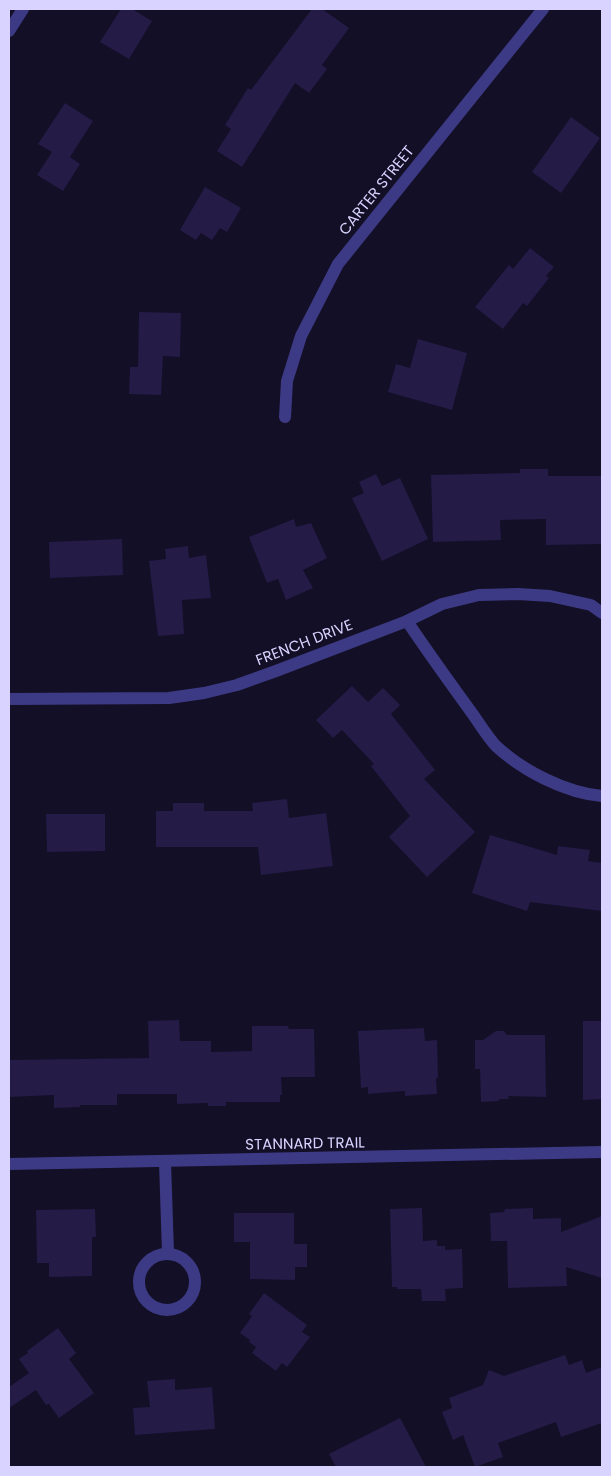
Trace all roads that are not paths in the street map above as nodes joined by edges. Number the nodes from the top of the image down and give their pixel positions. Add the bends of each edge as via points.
1 (23, 9) edge
2 (543, 9) edge
3 (9, 31) edge
4 (285, 417) dead end
5 (602, 613) edge
6 (407, 620) junction
7 (9, 698) edge
8 (602, 796) edge
9 (602, 1152) edge
10 (165, 1162) junction
11 (9, 1164) edge
12 (168, 1254) junction

1 - 3 street
2 - 4 street, CARTER STREET via 338,264 301,336 287,381
5 - 6 street, FRENCH DRIVE via 591,605 550,596 480,595 442,604
6 - 7 street, FRENCH DRIVE via 237,685 204,692 168,698
6 - 8 street via 496,745 543,778
9 - 10 street, STANNARD TRAIL
10 - 11 street, STANNARD TRAIL
10 - 12 street
12 - 12 street via 149,1260 139,1276 142,1295 155,1307 164,1310 171,1310 187,1301 193,1294 195,1283 189,1263

